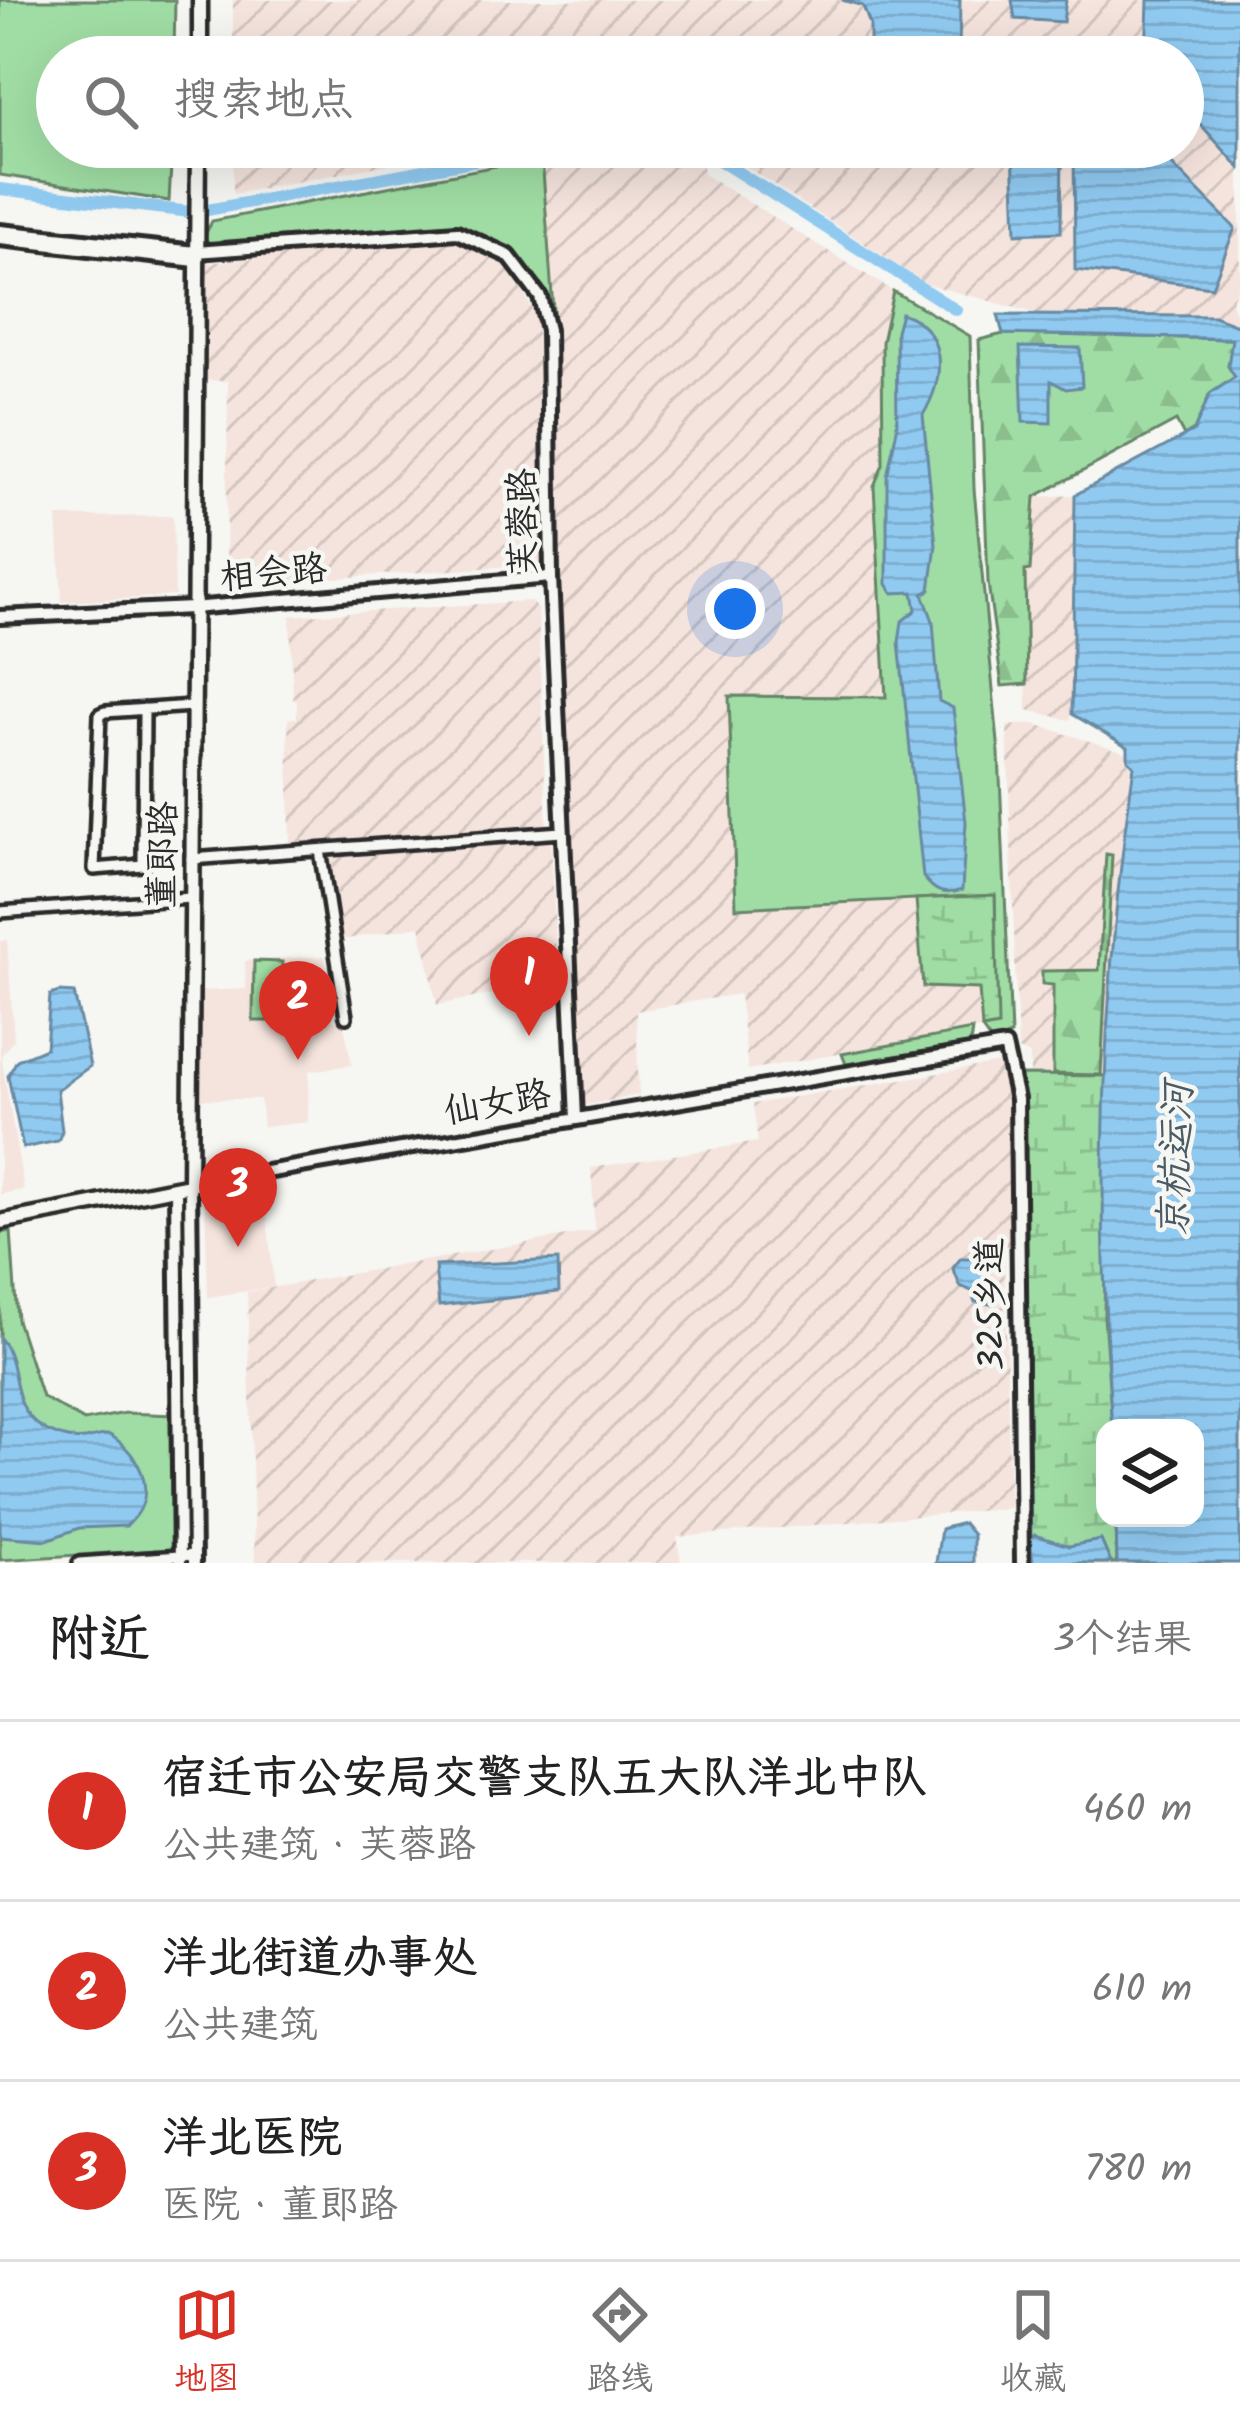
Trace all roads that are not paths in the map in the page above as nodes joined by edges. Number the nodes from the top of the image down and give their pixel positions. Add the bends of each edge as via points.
1 (200, 0) edge
2 (200, 36) edge
3 (198, 168) edge
4 (0, 235) edge
5 (196, 256) junction
6 (551, 577) junction
7 (192, 608) junction
8 (0, 617) edge
9 (192, 706) junction
10 (144, 709) junction
11 (562, 832) junction
12 (320, 850) junction
13 (191, 859) junction
14 (190, 898) junction
15 (0, 912) edge
16 (346, 1017) dead end
17 (1005, 1046) joint
18 (576, 1118) junction
19 (183, 1186) junction
20 (0, 1222) edge
21 (187, 1559) edge
22 (79, 1563) edge
23 (1022, 1563) edge

1 - 2 main road
3 - 5 main road, 董郎路
4 - 5 street, 芙蓉路
5 - 6 street, 芙蓉路 via 434,231 484,240 509,256 540,297 548,330
5 - 7 main road, 董郎路
6 - 7 street, 相会路
6 - 11 street, 芙蓉路
7 - 8 street, 相会路
7 - 9 main road, 董郎路
9 - 10 street
9 - 13 main road, 董郎路
10 - 10 street via 99,716 94,869 143,865
11 - 12 street
11 - 18 street, 芙蓉路
12 - 13 street
12 - 16 street
13 - 14 main road, 董郎路
14 - 15 street
14 - 19 main road, 董郎路
17 - 18 street, 仙女路
17 - 23 street, 325乡道 via 1017,1100
18 - 19 street, 仙女路
19 - 20 main road, 仙女路
19 - 21 street, 董郎路
21 - 22 street

